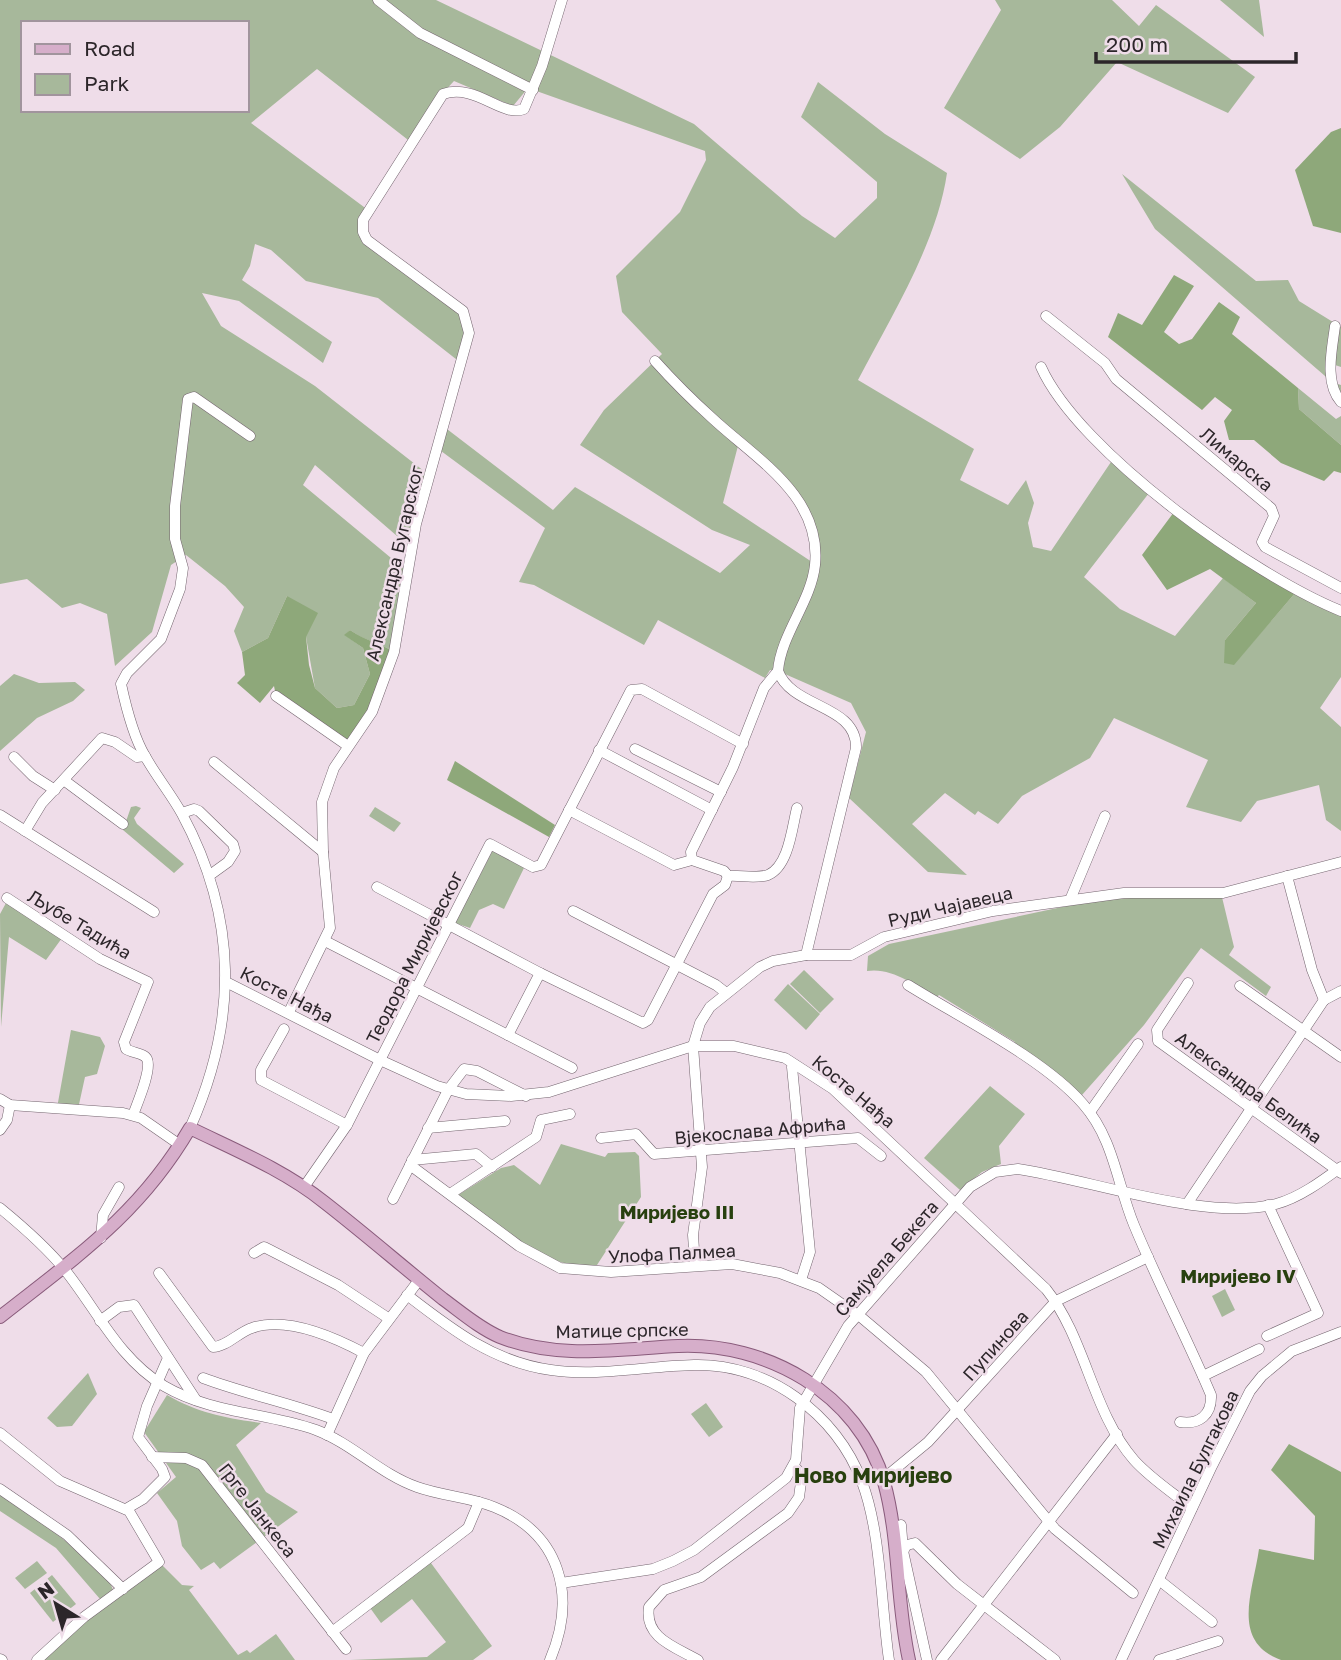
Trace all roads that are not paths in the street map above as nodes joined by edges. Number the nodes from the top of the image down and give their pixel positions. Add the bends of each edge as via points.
1 (378, 0) edge
2 (562, 0) edge
3 (533, 90) junction
4 (1046, 316) dead end
5 (1335, 326) dead end
6 (655, 361) dead end
7 (1041, 367) dead end
8 (1341, 402) edge
9 (250, 436) dead end
10 (1341, 588) edge
11 (1341, 611) edge
12 (778, 671) junction
13 (276, 696) dead end
14 (743, 744) junction
15 (348, 746) junction
16 (635, 749) dead end
17 (599, 750) junction
18 (145, 756) junction
19 (14, 757) dead end
20 (214, 762) dead end
21 (65, 781) junction
22 (55, 790) junction
23 (721, 792) junction
24 (797, 808) dead end
25 (569, 810) junction
26 (712, 810) junction
27 (182, 813) junction
28 (0, 815) edge
29 (1105, 816) dead end
30 (123, 824) dead end
31 (25, 831) junction
32 (323, 852) junction
33 (692, 860) junction
34 (1341, 862) edge
35 (210, 875) junction
36 (728, 876) junction
37 (1287, 876) junction
38 (377, 887) dead end
39 (7, 898) dead end
40 (1070, 900) junction
41 (573, 911) dead end
42 (154, 912) dead end
43 (448, 925) junction
44 (325, 941) junction
45 (806, 955) junction
46 (678, 965) junction
47 (540, 973) junction
48 (226, 982) junction
49 (1188, 983) dead end
50 (908, 985) dead end
51 (1240, 986) dead end
52 (416, 988) junction
53 (1341, 991) edge
54 (725, 992) junction
55 (1324, 1000) junction
56 (289, 1012) junction
57 (284, 1029) dead end
58 (1305, 1031) junction
59 (508, 1035) junction
60 (1138, 1044) dead end
61 (693, 1046) junction
62 (1341, 1057) edge
63 (380, 1060) junction
64 (572, 1068) dead end
65 (792, 1068) dead end
66 (447, 1090) junction
67 (526, 1096) junction
68 (0, 1099) edge
69 (10, 1105) junction
70 (1252, 1110) junction
71 (1090, 1112) junction
72 (570, 1114) dead end
73 (133, 1115) junction
74 (505, 1121) dead end
75 (347, 1125) junction
76 (190, 1128) junction
77 (428, 1128) junction
78 (0, 1130) edge
79 (601, 1138) dead end
80 (800, 1141) junction
81 (180, 1146) junction
82 (701, 1151) junction
83 (881, 1156) dead end
84 (411, 1162) junction
85 (492, 1167) junction
86 (1340, 1170) edge
87 (119, 1187) dead end
88 (304, 1187) junction
89 (1124, 1190) junction
90 (450, 1194) junction
91 (393, 1199) dead end
92 (956, 1202) junction
93 (1187, 1204) junction
94 (1268, 1205) junction
95 (0, 1208) edge
96 (101, 1238) junction
97 (254, 1253) dead end
98 (1148, 1256) junction
99 (695, 1264) junction
100 (63, 1268) junction
101 (159, 1273) dead end
102 (419, 1280) junction
103 (801, 1280) junction
104 (407, 1295) junction
105 (1056, 1301) junction
106 (857, 1314) junction
107 (0, 1317) edge
108 (388, 1318) junction
109 (100, 1321) junction
110 (1341, 1332) edge
111 (1267, 1336) dead end
112 (1259, 1349) dead end
113 (364, 1353) junction
114 (168, 1358) junction
115 (1203, 1376) junction
116 (203, 1378) dead end
117 (158, 1381) junction
118 (813, 1385) junction
119 (803, 1402) junction
120 (199, 1403) junction
121 (958, 1409) junction
122 (333, 1419) junction
123 (1180, 1422) dead end
124 (0, 1433) edge
125 (1117, 1434) junction
126 (327, 1435) junction
127 (152, 1457) junction
128 (794, 1466) junction
129 (883, 1479) junction
130 (0, 1489) edge
131 (479, 1502) junction
132 (1192, 1508) junction
133 (126, 1509) junction
134 (1048, 1521) junction
135 (901, 1525) dead end
136 (903, 1551) junction
137 (1159, 1580) junction
138 (561, 1583) junction
139 (123, 1589) junction
140 (1133, 1593) dead end
141 (984, 1604) junction
142 (1212, 1622) dead end
143 (332, 1632) junction
144 (1218, 1641) dead end
145 (346, 1649) dead end
146 (37, 1660) edge
147 (550, 1660) edge
148 (698, 1660) edge
149 (889, 1660) edge
150 (909, 1660) edge
151 (927, 1660) edge
152 (941, 1660) edge
153 (1055, 1660) edge
154 (1121, 1660) edge
155 (1159, 1660) edge

1 - 3 street via 428,37
2 - 3 street
3 - 15 street, Александра Бугарског via 528,105 516,111 466,91 443,94 363,220 367,240 463,311 469,333 419,511 398,636 374,705
4 - 10 street, Лимарска via 1271,508 1274,516 1262,542 1265,547
5 - 8 street via 1331,372
6 - 12 street via 782,479 811,522 816,547 813,576
7 - 11 street via 1057,397 1153,491 1237,555
9 - 18 street via 194,397 188,399 177,484 175,534 183,568 176,605 161,639 121,684
12 - 14 street via 764,688
12 - 45 street via 793,692 847,722 855,734 856,748
13 - 15 street
14 - 17 street via 637,687 628,694
14 - 23 street
15 - 32 street, Александра Бугарског via 330,776 322,802
16 - 23 street
17 - 25 street
17 - 26 street
18 - 21 street via 137,757 102,738
18 - 27 street
19 - 22 street
20 - 32 street
21 - 22 street
21 - 30 street
22 - 31 street
23 - 26 street
24 - 36 street via 777,868 765,875
25 - 33 street via 674,865
25 - 43 street, Теодора Миријевског via 538,867 490,844
26 - 33 street via 691,852
27 - 35 street
27 - 35 street via 200,811 233,844 231,859
28 - 31 street
29 - 40 street
31 - 42 street
32 - 44 street, Александра Бугарског via 330,922
33 - 36 street
34 - 37 street, Руди Чајавеца
35 - 48 street via 222,924
36 - 46 street via 713,894
37 - 40 street, Руди Чајавеца via 1223,893 1148,892
37 - 55 street
38 - 43 street, Теодора Миријевског
39 - 73 street, Љубе Тадића via 100,959 148,982 124,1042 126,1049 147,1061
40 - 45 street, Руди Чајавеца via 993,911 884,937 851,955
41 - 46 street
43 - 47 street, Теодора Миријевског
43 - 52 street, Теодора Миријевског
44 - 52 street
44 - 56 street, Александра Бугарског
45 - 54 street, Руди Чајавеца via 770,962
46 - 47 street, Теодора Миријевског via 643,1023
46 - 54 street
47 - 59 street
48 - 56 street, Косте Нађа
48 - 76 street via 215,1059
49 - 70 street, Александра Белића via 1157,1030 1158,1041
50 - 71 street via 1052,1075
51 - 58 street
52 - 59 street
52 - 63 street, Теодора Миријевског
53 - 55 street
54 - 61 street, Руди Чајавеца via 705,1015
55 - 58 street
56 - 63 street, Косте Нађа
57 - 75 street via 261,1070 261,1080
58 - 62 street
58 - 70 street
59 - 64 street
60 - 71 street
61 - 67 street, Косте Нађа
61 - 82 street
61 - 92 street, Косте Нађа via 754,1049 803,1067
63 - 66 street, Косте Нађа
63 - 75 street, Теодора Миријевског
65 - 80 street
66 - 67 street, Косте Нађа
66 - 67 street via 459,1073 470,1068
66 - 77 street
68 - 69 street
69 - 73 street
69 - 78 street
70 - 86 street, Александра Белића
70 - 93 street
71 - 89 street
72 - 85 street via 541,1119 536,1137
73 - 81 street
74 - 77 street
75 - 88 street, Теодора Миријевског
76 - 81 main road
76 - 88 main road, Матице српске
77 - 84 street
79 - 82 street, Вјекослава Афрића via 636,1135 654,1154
80 - 82 street, Вјекослава Афрића
80 - 83 street, Вјекослава Афрића via 858,1138
80 - 103 street via 810,1252
81 - 96 main road via 145,1194
82 - 99 street via 693,1235
84 - 85 street via 476,1154
84 - 90 street, Улофа Палмеа
84 - 91 street
85 - 90 street
86 - 94 street, Самјуела Бекета
87 - 96 street via 103,1215
88 - 102 main road, Матице српске
89 - 92 street, Самјуела Бекета via 1014,1168 985,1177
89 - 93 street, Самјуела Бекета
89 - 98 street
90 - 99 street, Улофа Палмеа via 519,1246 560,1268 611,1272
92 - 105 street, Косте Нађа
92 - 106 street, Самјуела Бекета
93 - 94 street, Самјуела Бекета via 1238,1209
94 - 111 street via 1318,1313
95 - 100 street
96 - 100 main road
97 - 108 street via 268,1248
98 - 105 street, Пупинова
98 - 115 street
99 - 103 street, Улофа Палмеа via 755,1267
100 - 107 main road
100 - 109 street
101 - 113 street via 211,1346 218,1347 247,1329 271,1324 334,1339
102 - 104 street
102 - 118 main road, Матице српске via 490,1332 528,1346 591,1352 719,1346 785,1366
103 - 106 street, Улофа Палмеа
104 - 108 street
104 - 119 street, Матице српске via 502,1358 550,1370 589,1372 697,1365 730,1368 782,1388
105 - 121 street, Пупинова
105 - 125 street, Косте Нађа
106 - 118 street, Самјуела Бекета
106 - 121 street, Улофа Палмеа via 926,1372
108 - 113 street
109 - 114 street via 119,1307 134,1306
109 - 117 street via 125,1353
110 - 132 street, Михаила Булгакова via 1292,1352 1262,1376 1239,1409
112 - 115 street
113 - 122 street
114 - 117 street
114 - 120 street
115 - 123 street via 1211,1395 1209,1409 1196,1422
116 - 122 street
117 - 120 street
117 - 127 street via 138,1437
118 - 119 street, Самјуела Бекета
118 - 129 main road, Матице српске via 855,1428
119 - 128 street, Самјуела Бекета via 796,1426
119 - 149 street, Матице српске via 822,1418 850,1455 868,1497
120 - 126 street
121 - 129 street, Пупинова via 921,1449
121 - 134 street, Улофа Палмеа
122 - 126 street
124 - 133 street via 60,1481
125 - 132 street, Косте Нађа via 1141,1466
125 - 134 street
126 - 131 street via 405,1482
127 - 133 street via 162,1469 163,1480
127 - 143 street, Грге Јанкеса via 186,1458 202,1465
128 - 138 street via 779,1483 679,1558 653,1569
128 - 148 street, Самјуела Бекета via 801,1473 801,1489 788,1513 701,1577 664,1590 649,1607 653,1633
129 - 150 main road, Матице српске
130 - 139 street via 67,1535
131 - 138 street via 515,1517 534,1531 549,1552
131 - 143 street via 468,1528
132 - 137 street, Михаила Булгакова
133 - 139 street via 159,1562
134 - 140 street, Улофа Палмеа via 1086,1558
134 - 141 street
135 - 136 street
136 - 141 street via 915,1543
136 - 151 street
137 - 142 street
137 - 154 street, Михаила Булгакова
138 - 147 street via 561,1619
139 - 146 street via 83,1617
141 - 152 street
141 - 153 street
143 - 145 street, Грге Јанкеса
144 - 155 street

